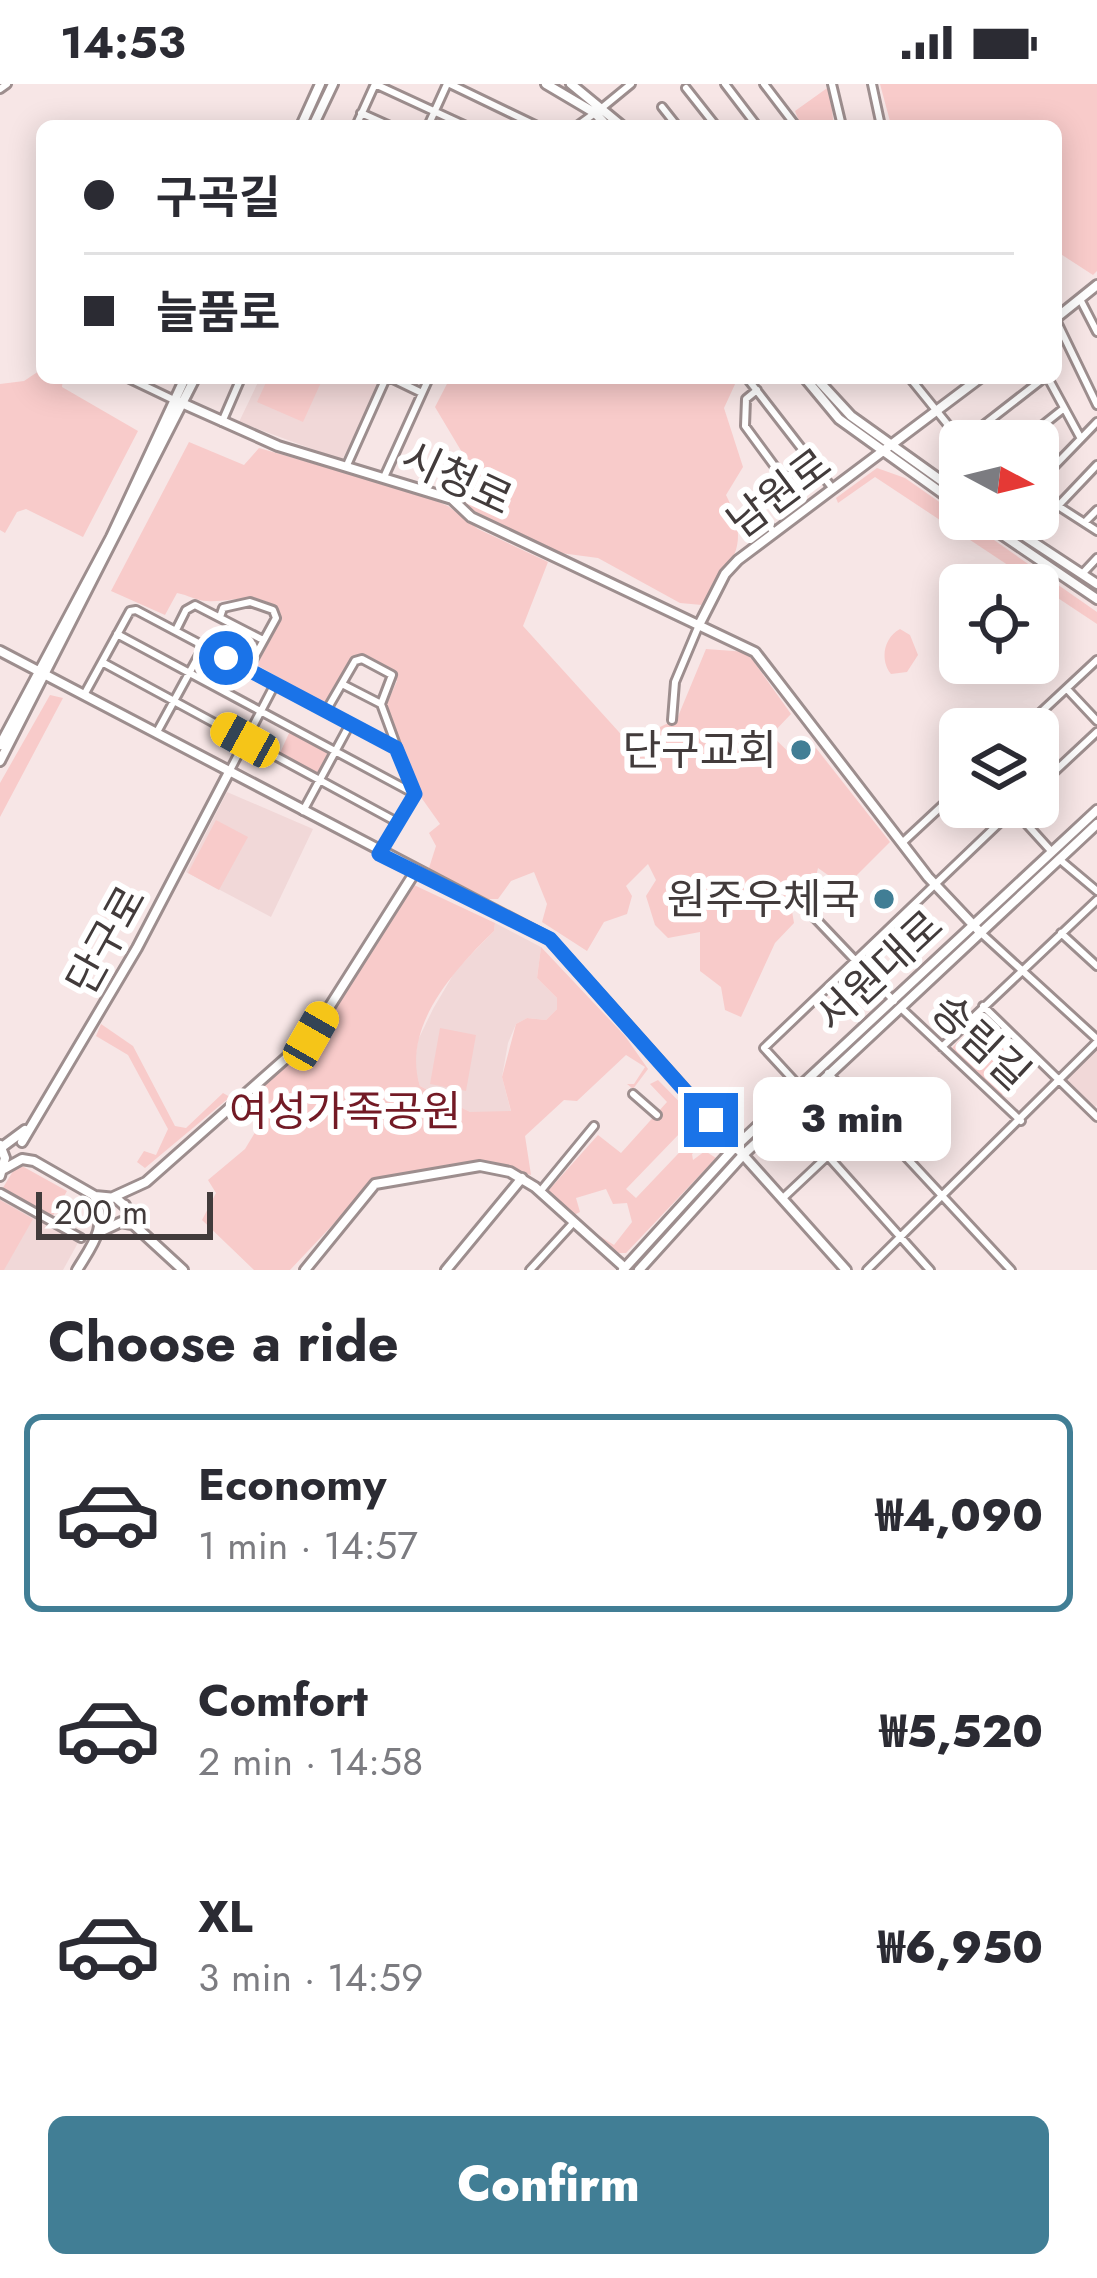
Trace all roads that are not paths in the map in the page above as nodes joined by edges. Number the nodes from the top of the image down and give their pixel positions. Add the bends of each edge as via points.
1 (320, 84) edge
2 (333, 84) edge
3 (375, 84) edge
4 (448, 84) edge
5 (546, 84) edge
6 (572, 84) edge
7 (631, 84) edge
8 (725, 84) edge
9 (764, 84) edge
10 (832, 84) edge
11 (872, 84) edge
12 (686, 88) dead end
13 (662, 106) dead end
14 (599, 110) junction
15 (434, 112) junction
16 (362, 113) junction
17 (524, 117) junction
18 (304, 120) edge
19 (316, 120) edge
20 (359, 120) edge
21 (377, 120) edge
22 (431, 120) edge
23 (452, 120) edge
24 (521, 120) edge
25 (528, 120) edge
26 (585, 120) edge
27 (604, 120) edge
28 (613, 120) edge
29 (672, 120) edge
30 (711, 120) edge
31 (752, 120) edge
32 (791, 120) edge
33 (841, 120) edge
34 (880, 120) edge
35 (1097, 285) edge
36 (1080, 299) junction
37 (1062, 314) edge
38 (1062, 332) edge
39 (1097, 332) edge
40 (141, 384) edge
41 (184, 384) edge
42 (191, 384) edge
43 (238, 384) edge
44 (385, 384) edge
45 (402, 384) edge
46 (426, 384) edge
47 (752, 384) edge
48 (810, 384) edge
49 (822, 384) edge
50 (916, 384) edge
51 (972, 384) edge
52 (1038, 384) edge
53 (1049, 384) edge
54 (757, 390) junction
55 (422, 393) junction
56 (179, 402) junction
57 (1097, 406) edge
58 (1063, 409) junction
59 (936, 413) junction
60 (942, 420) edge
61 (990, 420) edge
62 (1049, 420) edge
63 (221, 422) junction
64 (1097, 422) edge
65 (1080, 437) junction
66 (887, 451) junction
67 (810, 460) junction
68 (1059, 460) edge
69 (346, 465) junction
70 (1097, 465) edge
71 (385, 475) junction
72 (784, 479) junction
73 (939, 482) edge
74 (833, 490) junction
75 (939, 490) edge
76 (1059, 505) edge
77 (1059, 507) edge
78 (1097, 510) edge
79 (1085, 522) junction
80 (1097, 531) edge
81 (774, 533) junction
82 (1010, 540) edge
83 (1036, 540) edge
84 (1097, 558) edge
85 (1082, 574) junction
86 (1097, 584) edge
87 (1097, 599) edge
88 (220, 617) junction
89 (699, 626) junction
90 (176, 630) junction
91 (117, 634) junction
92 (263, 640) junction
93 (204, 646) junction
94 (0, 651) edge
95 (1097, 660) edge
96 (102, 662) junction
97 (248, 670) junction
98 (43, 672) junction
99 (189, 673) junction
100 (343, 683) junction
101 (274, 684) junction
102 (1067, 688) junction
103 (84, 695) junction
104 (174, 701) junction
105 (381, 704) junction
106 (1046, 708) edge
107 (326, 711) junction
108 (260, 712) junction
109 (672, 720) dead end
110 (1097, 721) edge
111 (350, 724) junction
112 (1097, 732) edge
113 (156, 734) junction
114 (245, 740) junction
115 (0, 745) edge
116 (396, 748) junction
117 (335, 753) junction
118 (0, 760) edge
119 (1059, 767) edge
120 (228, 774) junction
121 (320, 780) junction
122 (415, 794) junction
123 (939, 809) edge
124 (1097, 810) edge
125 (302, 813) junction
126 (397, 822) junction
127 (1097, 824) edge
128 (993, 828) edge
129 (1032, 828) edge
130 (902, 843) junction
131 (379, 854) junction
132 (1056, 855) junction
133 (415, 872) junction
134 (935, 885) junction
135 (1097, 895) edge
136 (814, 917) dead end
137 (976, 928) junction
138 (1061, 933) junction
139 (855, 958) junction
140 (1097, 966) edge
141 (1022, 970) junction
142 (897, 1004) junction
143 (983, 1006) junction
144 (1097, 1041) edge
145 (942, 1047) junction
146 (828, 1073) junction
147 (1060, 1079) junction
148 (800, 1086) junction
149 (633, 1094) dead end
150 (657, 1115) dead end
151 (868, 1117) junction
152 (1097, 1117) edge
153 (1021, 1121) junction
154 (594, 1126) dead end
155 (739, 1151) junction
156 (10, 1152) edge
157 (827, 1155) junction
158 (522, 1178) junction
159 (544, 1188) dead end
160 (127, 1192) junction
161 (1, 1193) edge
162 (95, 1196) junction
163 (943, 1197) junction
164 (783, 1198) junction
165 (109, 1199) junction
166 (126, 1209) junction
167 (101, 1214) junction
168 (574, 1222) junction
169 (117, 1223) junction
170 (133, 1224) junction
171 (100, 1233) junction
172 (81, 1238) dead end
173 (901, 1239) junction
174 (624, 1269) edge
175 (77, 1270) edge
176 (183, 1270) edge
177 (305, 1270) edge
178 (446, 1270) edge
179 (530, 1270) edge
180 (638, 1270) edge
181 (845, 1270) edge
182 (867, 1270) edge
183 (930, 1270) edge
184 (1011, 1270) edge

1 - 18 street
2 - 19 street
3 - 15 street
3 - 16 street
4 - 15 street
4 - 17 street
5 - 14 street
6 - 14 street
7 - 14 street
8 - 31 street
9 - 32 street
10 - 33 street
11 - 34 street
12 - 30 street
13 - 29 street
14 - 26 street
14 - 27 street
14 - 28 street
15 - 22 street
15 - 23 street
16 - 20 street
16 - 21 street
17 - 24 street
17 - 25 street
35 - 36 street
36 - 37 street
36 - 39 street
38 - 57 street
40 - 56 street
41 - 56 street
42 - 56 street
43 - 63 street
44 - 69 street
45 - 55 street
46 - 55 street
47 - 54 street
48 - 66 street, 남원로 via 839,419
49 - 66 street, 남원로
50 - 59 street
51 - 59 street
52 - 61 street
53 - 58 street
54 - 67 street
54 - 72 street via 746,399 745,426
55 - 71 street
56 - 63 street, 시청로
56 - 98 street
58 - 62 street
58 - 65 street
59 - 60 street
59 - 66 street
63 - 69 street, 시청로
64 - 65 street
65 - 68 street
66 - 73 street, 남원로
66 - 74 street, 남원로
66 - 75 street, 남원로
67 - 72 street
67 - 74 street
69 - 71 street, 시청로
70 - 76 street
71 - 89 street, 시청로 via 452,499 471,517
72 - 81 street via 753,502
74 - 81 street, 남원로
77 - 79 street
78 - 79 street
79 - 80 street
81 - 89 street, 남원로 via 724,574
82 - 87 street
83 - 85 street
84 - 85 street
85 - 86 street
88 - 90 street via 195,605
88 - 92 street
88 - 92 street via 223,608 250,602 273,610
89 - 109 street, 남원로 via 675,682
89 - 130 street, 서원대로 via 774,670
90 - 91 street via 130,610
90 - 93 street
91 - 96 street
91 - 99 street
92 - 97 street
93 - 97 street
93 - 99 street
94 - 98 street
95 - 102 street
96 - 103 street
96 - 104 street
97 - 101 street
98 - 103 street
98 - 115 street
98 - 118 street
99 - 104 street
99 - 108 street
100 - 105 street
100 - 105 street via 362,659 392,675
100 - 107 street
101 - 107 street
101 - 108 street
102 - 106 street
102 - 110 street
103 - 113 street
104 - 113 street
104 - 114 street
105 - 116 street
107 - 111 street
108 - 114 street
108 - 117 street
111 - 116 street
111 - 117 street
112 - 119 street
113 - 120 street
114 - 120 street
114 - 121 street
116 - 122 street
117 - 121 street
117 - 122 street
120 - 125 street
120 - 156 street, 단구로 via 137,948
121 - 125 street
121 - 126 street
122 - 126 street
123 - 130 street
124 - 132 street, 서원대로
125 - 131 street
126 - 131 street
127 - 132 street, 서원대로
128 - 134 street
129 - 132 street
130 - 134 street, 서원대로
131 - 133 street
132 - 135 street
132 - 137 street, 서원대로
133 - 155 street via 550,939
133 - 160 street via 311,1036
134 - 137 street, 서원대로
134 - 139 street
135 - 138 street
136 - 139 street, 송림길
137 - 141 street, 서원대로
137 - 142 street, 서원대로
138 - 140 street
138 - 141 street
139 - 142 street, 송림길
139 - 148 street via 764,1048
141 - 143 street
141 - 144 street, 송림길
142 - 145 street, 송림길
142 - 146 street, 서원대로
142 - 148 street, 서원대로
143 - 145 street
143 - 147 street, 송림길
144 - 147 street, 송림길
145 - 153 street, 송림길
146 - 151 street
146 - 155 street, 서원대로
147 - 152 street, 송림길
147 - 153 street, 송림길
148 - 155 street, 서원대로
149 - 150 street
151 - 157 street
151 - 163 street
153 - 163 street, 송림길
154 - 159 street
155 - 164 street
155 - 174 street, 서원대로
155 - 180 street, 서원대로
156 - 162 street
157 - 164 street
157 - 173 street
158 - 168 street, 서원대로
158 - 177 street via 480,1166 375,1184
158 - 178 street
160 - 165 street
160 - 166 street
161 - 172 street
162 - 165 street
162 - 167 street
163 - 173 street, 송림길
163 - 184 street
164 - 181 street
165 - 166 street
165 - 167 street
166 - 169 street
166 - 170 street
167 - 169 street
167 - 171 street
168 - 174 street, 서원대로
168 - 179 street
169 - 170 street
169 - 171 street
170 - 176 street
171 - 175 street
173 - 182 street, 송림길
173 - 183 street

